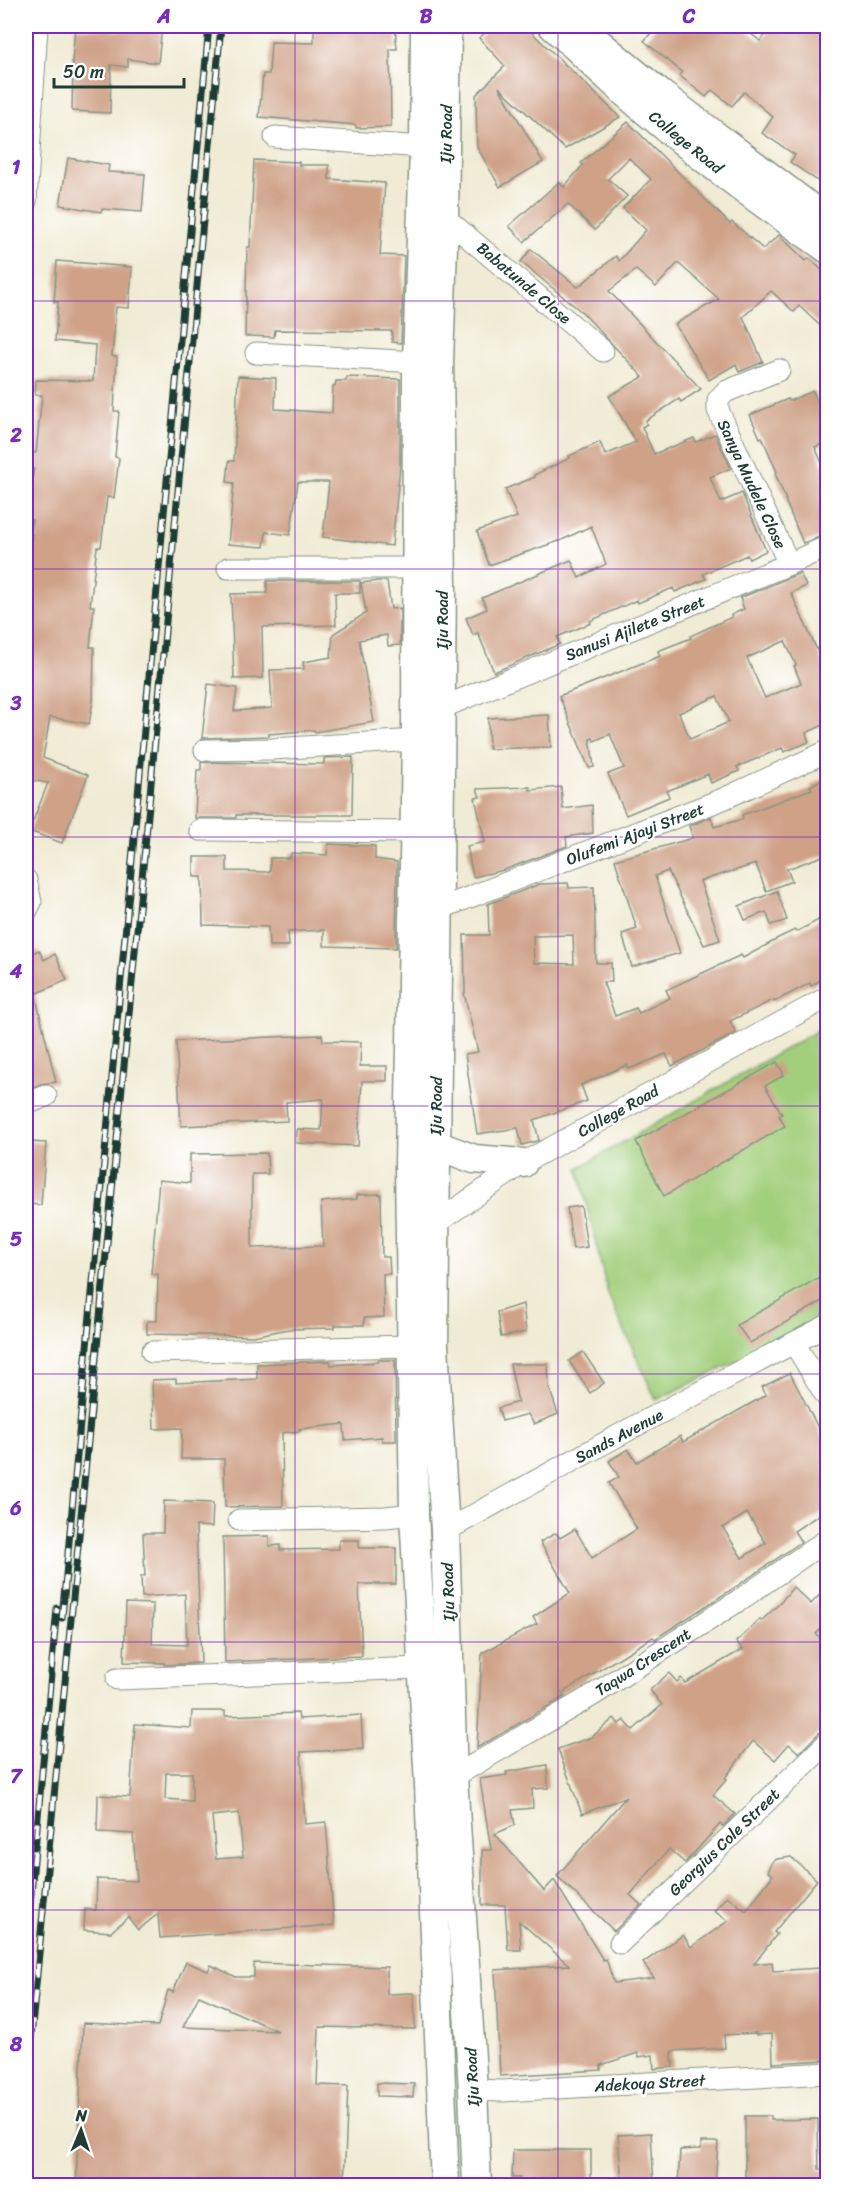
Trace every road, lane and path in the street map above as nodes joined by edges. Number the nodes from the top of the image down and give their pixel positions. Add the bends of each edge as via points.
1 (37, 26) edge
2 (425, 26) edge
3 (447, 26) edge
4 (553, 26) edge
5 (578, 26) edge
6 (275, 137) dead end
7 (424, 147) junction
8 (26, 201) edge
9 (444, 217) junction
10 (828, 221) edge
11 (828, 249) edge
12 (603, 351) dead end
13 (256, 353) dead end
14 (417, 362) junction
15 (779, 370) dead end
16 (828, 546) edge
17 (789, 564) junction
18 (228, 568) dead end
19 (418, 568) junction
20 (441, 708) junction
21 (416, 740) junction
22 (205, 750) dead end
23 (828, 751) edge
24 (200, 830) dead end
25 (414, 832) junction
26 (26, 880) edge
27 (439, 909) junction
28 (26, 912) edge
29 (828, 997) edge
30 (46, 1096) dead end
31 (26, 1104) edge
32 (436, 1145) junction
33 (523, 1163) junction
34 (424, 1224) junction
35 (828, 1325) edge
36 (794, 1343) junction
37 (411, 1346) junction
38 (152, 1352) dead end
39 (828, 1399) edge
40 (414, 1514) junction
41 (239, 1520) dead end
42 (445, 1531) junction
43 (828, 1539) edge
44 (422, 1668) junction
45 (117, 1679) dead end
46 (828, 1742) edge
47 (453, 1777) junction
48 (620, 1943) dead end
49 (828, 2073) edge
50 (473, 2090) junction
51 (445, 2186) edge
52 (477, 2186) edge

1 - 8 street
2 - 7 main road, Iju Road
3 - 9 main road, Iju Road
4 - 11 main road, College Road via 692,148
5 - 10 main road, College Road via 659,93
6 - 7 street
7 - 14 main road, Iju Road
9 - 12 street, Babatunde Close
9 - 20 main road, Iju Road via 439,362
13 - 14 street
14 - 19 main road, Iju Road
15 - 17 street, Sanya Mudele Close via 725,392 718,400 718,410
16 - 17 street, Sanusi Ajilete Street
17 - 20 street, Sanusi Ajilete Street
18 - 19 street
19 - 21 main road, Iju Road
20 - 27 main road, Iju Road
21 - 22 street
21 - 25 main road, Iju Road
23 - 27 street, Olufemi Ajayi Street via 723,800
24 - 25 street
25 - 34 main road, Iju Road via 409,1166
26 - 28 street via 32,902
27 - 32 main road, Iju Road
29 - 33 street, College Road
30 - 31 street
32 - 33 main road via 474,1159
32 - 34 main road, Iju Road
33 - 34 street, College Road
34 - 37 main road, Iju Road
34 - 42 main road, Iju Road
35 - 36 street, Sands Avenue
36 - 39 street
36 - 42 street, Sands Avenue
37 - 38 street
37 - 40 main road, Iju Road
40 - 41 street
40 - 44 main road, Iju Road
42 - 47 main road, Iju Road
43 - 47 street, Taqwa Crescent via 593,1695
44 - 45 street
44 - 51 main road, Iju Road
46 - 48 street, Georgius Cole Street
47 - 50 main road, Iju Road
49 - 50 street, Adekoya Street
50 - 52 main road, Iju Road

